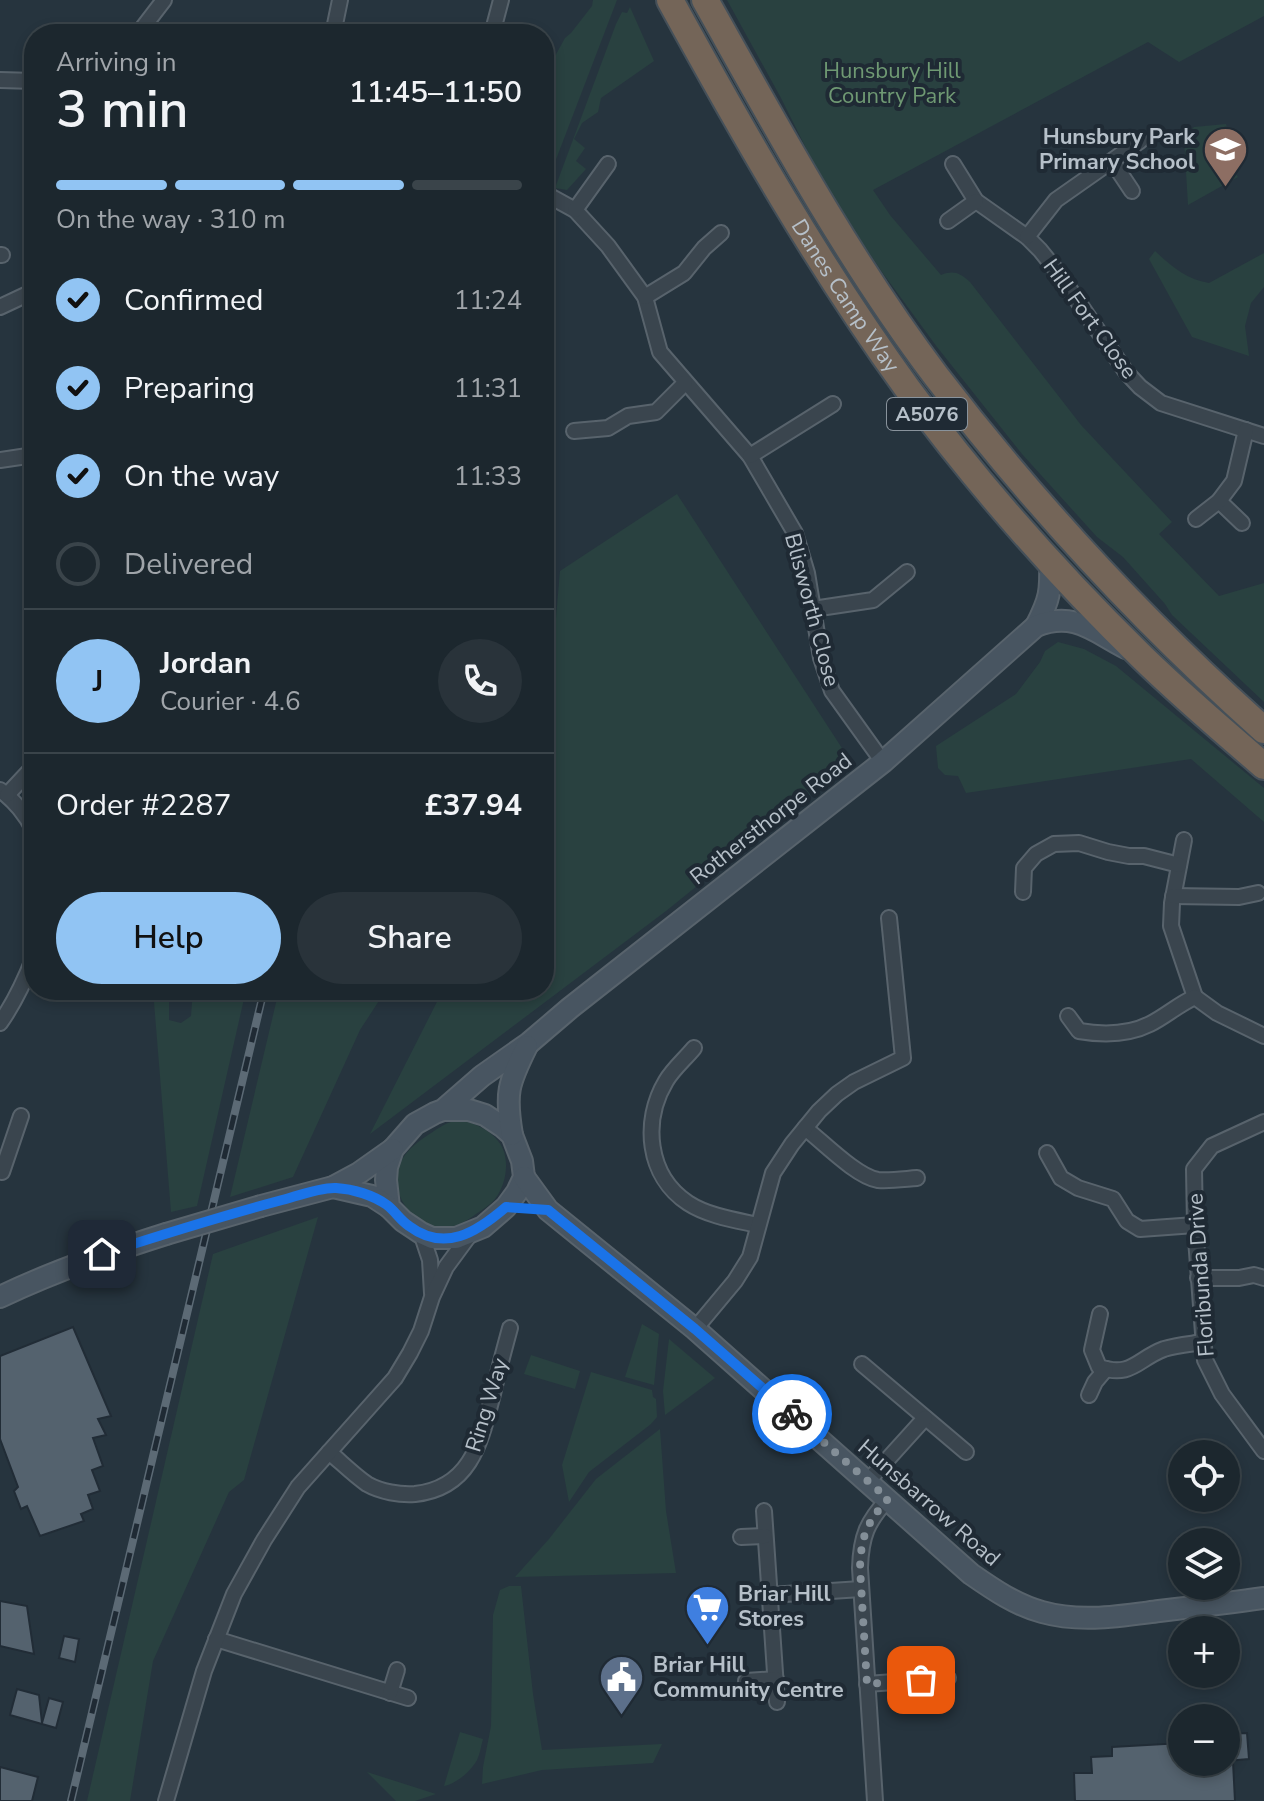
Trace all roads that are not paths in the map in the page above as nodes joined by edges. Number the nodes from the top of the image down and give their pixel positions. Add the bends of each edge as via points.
1 (164, 0) edge
2 (340, 0) edge
3 (501, 0) edge
4 (670, 0) edge
5 (705, 0) edge
6 (146, 24) edge
7 (336, 24) edge
8 (495, 24) edge
9 (0, 80) edge
10 (24, 81) edge
11 (1140, 141) dead end
12 (1112, 161) junction
13 (608, 164) dead end
14 (953, 164) dead end
15 (1132, 191) dead end
16 (554, 198) edge
17 (976, 201) junction
18 (575, 210) junction
19 (948, 221) dead end
20 (721, 233) dead end
21 (1027, 237) junction
22 (24, 296) edge
23 (645, 297) junction
24 (0, 307) edge
25 (685, 383) junction
26 (833, 404) dead end
27 (1246, 430) junction
28 (574, 431) dead end
29 (1264, 436) edge
30 (24, 456) edge
31 (750, 456) junction
32 (0, 460) edge
33 (1219, 501) junction
34 (1196, 519) dead end
35 (1242, 523) dead end
36 (1050, 561) junction
37 (907, 572) dead end
38 (813, 609) junction
39 (1036, 626) junction
40 (1142, 657) junction
41 (1264, 730) edge
42 (883, 762) junction
43 (1264, 766) edge
44 (24, 775) edge
45 (3, 793) edge
46 (24, 816) edge
47 (1184, 840) dead end
48 (1179, 865) junction
49 (1023, 892) dead end
50 (1258, 893) dead end
51 (1173, 896) junction
52 (889, 918) dead end
53 (24, 981) edge
54 (1195, 997) junction
55 (1068, 1016) dead end
56 (0, 1023) edge
57 (1264, 1036) edge
58 (529, 1043) junction
59 (694, 1048) dead end
60 (443, 1110) junction
61 (21, 1116) dead end
62 (1264, 1122) edge
63 (805, 1128) junction
64 (512, 1135) junction
65 (6, 1142) edge
66 (393, 1149) junction
67 (1047, 1153) dead end
68 (2, 1172) dead end
69 (524, 1177) junction
70 (917, 1178) dead end
71 (333, 1187) junction
72 (389, 1207) junction
73 (506, 1207) junction
74 (548, 1210) junction
75 (758, 1225) junction
76 (1195, 1225) junction
77 (421, 1233) junction
78 (471, 1233) junction
79 (1198, 1278) junction
80 (1264, 1278) edge
81 (0, 1297) edge
82 (432, 1297) junction
83 (1100, 1314) dead end
84 (510, 1328) dead end
85 (695, 1329) junction
86 (1203, 1342) junction
87 (862, 1364) dead end
88 (1106, 1369) junction
89 (1089, 1395) dead end
90 (925, 1418) junction
91 (1264, 1449) edge
92 (329, 1452) junction
93 (966, 1452) dead end
94 (868, 1481) junction
95 (888, 1499) junction
96 (764, 1511) dead end
97 (765, 1536) junction
98 (741, 1537) dead end
99 (861, 1589) junction
100 (770, 1595) junction
101 (1264, 1598) edge
102 (216, 1639) junction
103 (397, 1670) dead end
104 (948, 1678) dead end
105 (776, 1679) junction
106 (746, 1681) dead end
107 (867, 1684) junction
108 (390, 1693) junction
109 (408, 1698) dead end
110 (777, 1702) dead end
111 (166, 1801) edge
112 (875, 1801) edge

1 - 6 street
2 - 7 street
3 - 8 street
4 - 36 highway, Danes Camp Way / A5076 via 843,296 961,457
5 - 41 highway, Danes Camp Way / A5076 via 808,183 935,374 1107,579
9 - 10 street
11 - 12 street, Hill Fort Close
12 - 15 street
12 - 21 street, Hill Fort Close via 1056,200
13 - 18 street
14 - 17 street, Hill Fort Close
16 - 18 street, Blisworth Close
17 - 19 street
17 - 21 street, Hill Fort Close
18 - 23 street, Blisworth Close
20 - 23 street via 684,273
21 - 27 street, Hill Fort Close via 1140,387 1161,403
22 - 24 street
23 - 25 street, Blisworth Close via 660,352
25 - 28 street via 656,412 628,416 608,428
25 - 31 street, Blisworth Close
26 - 31 street
27 - 29 street, Hill Fort Close
27 - 33 street via 1234,481
30 - 32 street
31 - 38 street, Blisworth Close via 795,533
33 - 34 street
33 - 35 street
36 - 39 street, Rothersthorpe Road via 1048,603
36 - 40 highway, Danes Camp Way / A5076
37 - 38 street via 873,600
38 - 42 street, Blisworth Close via 832,691
39 - 40 street via 1050,620 1074,621
39 - 42 street, Rothersthorpe Road
40 - 43 highway, Danes Camp Way / A5076
42 - 58 street, Rothersthorpe Road
44 - 45 street
45 - 46 street
47 - 48 street
48 - 49 street via 1079,843 1054,844 1024,868
48 - 51 street
50 - 51 street
51 - 54 street via 1171,926
52 - 63 street via 903,1058 837,1094
53 - 56 street
54 - 55 street via 1129,1031 1079,1031
54 - 57 street
58 - 60 street, Rothersthorpe Road
58 - 64 street, Rothersthorpe Road via 510,1079
59 - 75 street via 666,1080 656,1102 651,1124 658,1169 689,1204
60 - 64 street via 485,1115
60 - 66 street, Rothersthorpe Road via 415,1124
61 - 65 street
62 - 76 street, Floribunda Drive via 1212,1146 1194,1169
63 - 70 street via 868,1178
63 - 75 street via 773,1173
64 - 69 street, Rothersthorpe Road
65 - 68 street
66 - 71 street, Rothersthorpe Road
66 - 72 street via 386,1180
67 - 76 street via 1061,1178 1113,1199 1127,1221 1140,1229
69 - 73 street
69 - 74 street, Hunsbarrow Road
71 - 72 street via 372,1196
71 - 81 street, bridge via 102,1254
72 - 77 street
73 - 74 street
73 - 78 street
74 - 85 street, Hunsbarrow Road
75 - 85 street via 750,1257
76 - 79 street, Floribunda Drive
77 - 78 street via 456,1238
77 - 82 street via 430,1260
78 - 82 street
79 - 80 street
79 - 86 street, Floribunda Drive
82 - 92 street via 421,1331 395,1378
83 - 88 street via 1092,1350 1099,1367
84 - 92 street, Ring Way via 481,1440 459,1476 433,1491 386,1492 368,1485
85 - 94 street, Hunsbarrow Road
86 - 88 street via 1170,1347 1139,1365
86 - 91 street, Floribunda Drive via 1205,1360 1222,1394
87 - 90 street
88 - 89 street
90 - 93 street
90 - 94 street
92 - 102 street via 298,1487 264,1540
94 - 95 street, Hunsbarrow Road
95 - 99 street via 865,1531
95 - 101 street, Hunsbarrow Road via 971,1574 1043,1613 1113,1617
96 - 97 street
97 - 98 street
97 - 100 street
99 - 100 street
99 - 107 street
100 - 105 street
102 - 108 street
102 - 111 street
103 - 108 street
104 - 107 street
105 - 106 street
105 - 110 street
107 - 112 street
108 - 109 street

